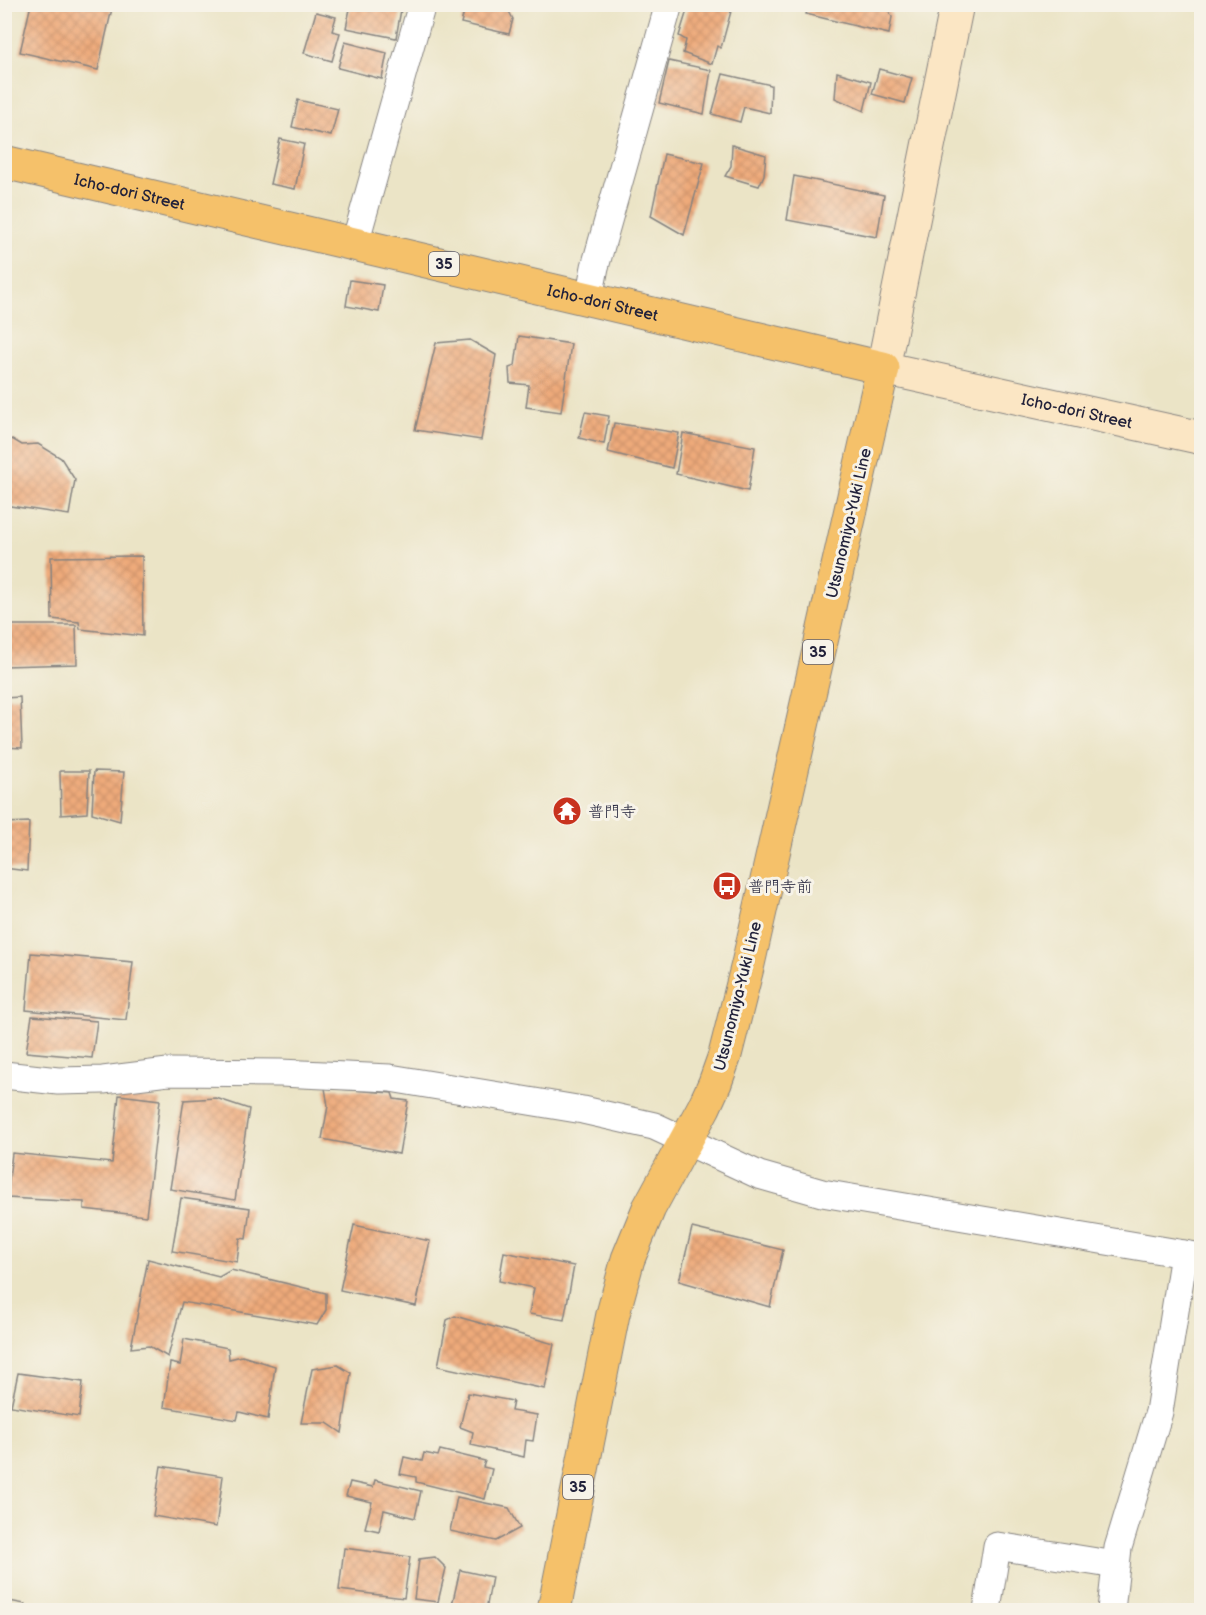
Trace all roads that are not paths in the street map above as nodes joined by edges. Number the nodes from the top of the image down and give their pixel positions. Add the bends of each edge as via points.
1 (422, 4) edge
2 (669, 4) edge
3 (957, 4) edge
4 (4, 162) edge
5 (355, 243) junction
6 (589, 298) junction
7 (883, 368) junction
8 (1202, 438) edge
9 (4, 1075) edge
10 (686, 1140) junction
11 (1193, 1256) edge
12 (1116, 1565) junction
13 (554, 1611) edge
14 (987, 1611) edge
15 (1110, 1611) edge

1 - 5 street
2 - 6 street
3 - 7 street
4 - 5 main road, Icho-dori Street / 35
5 - 6 main road, Icho-dori Street / 35
6 - 7 main road, Icho-dori Street / 35
7 - 8 street, Icho-dori Street
7 - 10 main road, Utsunomiya-Yuki Line / 35 via 725,1055
9 - 10 street via 58,1081 168,1072 390,1078 583,1110 654,1126
10 - 11 street via 759,1176 822,1193
10 - 13 main road, Utsunomiya-Yuki Line / 35 via 649,1208 628,1259 613,1314
11 - 12 street via 1159,1412
12 - 14 street via 997,1546
12 - 15 street

